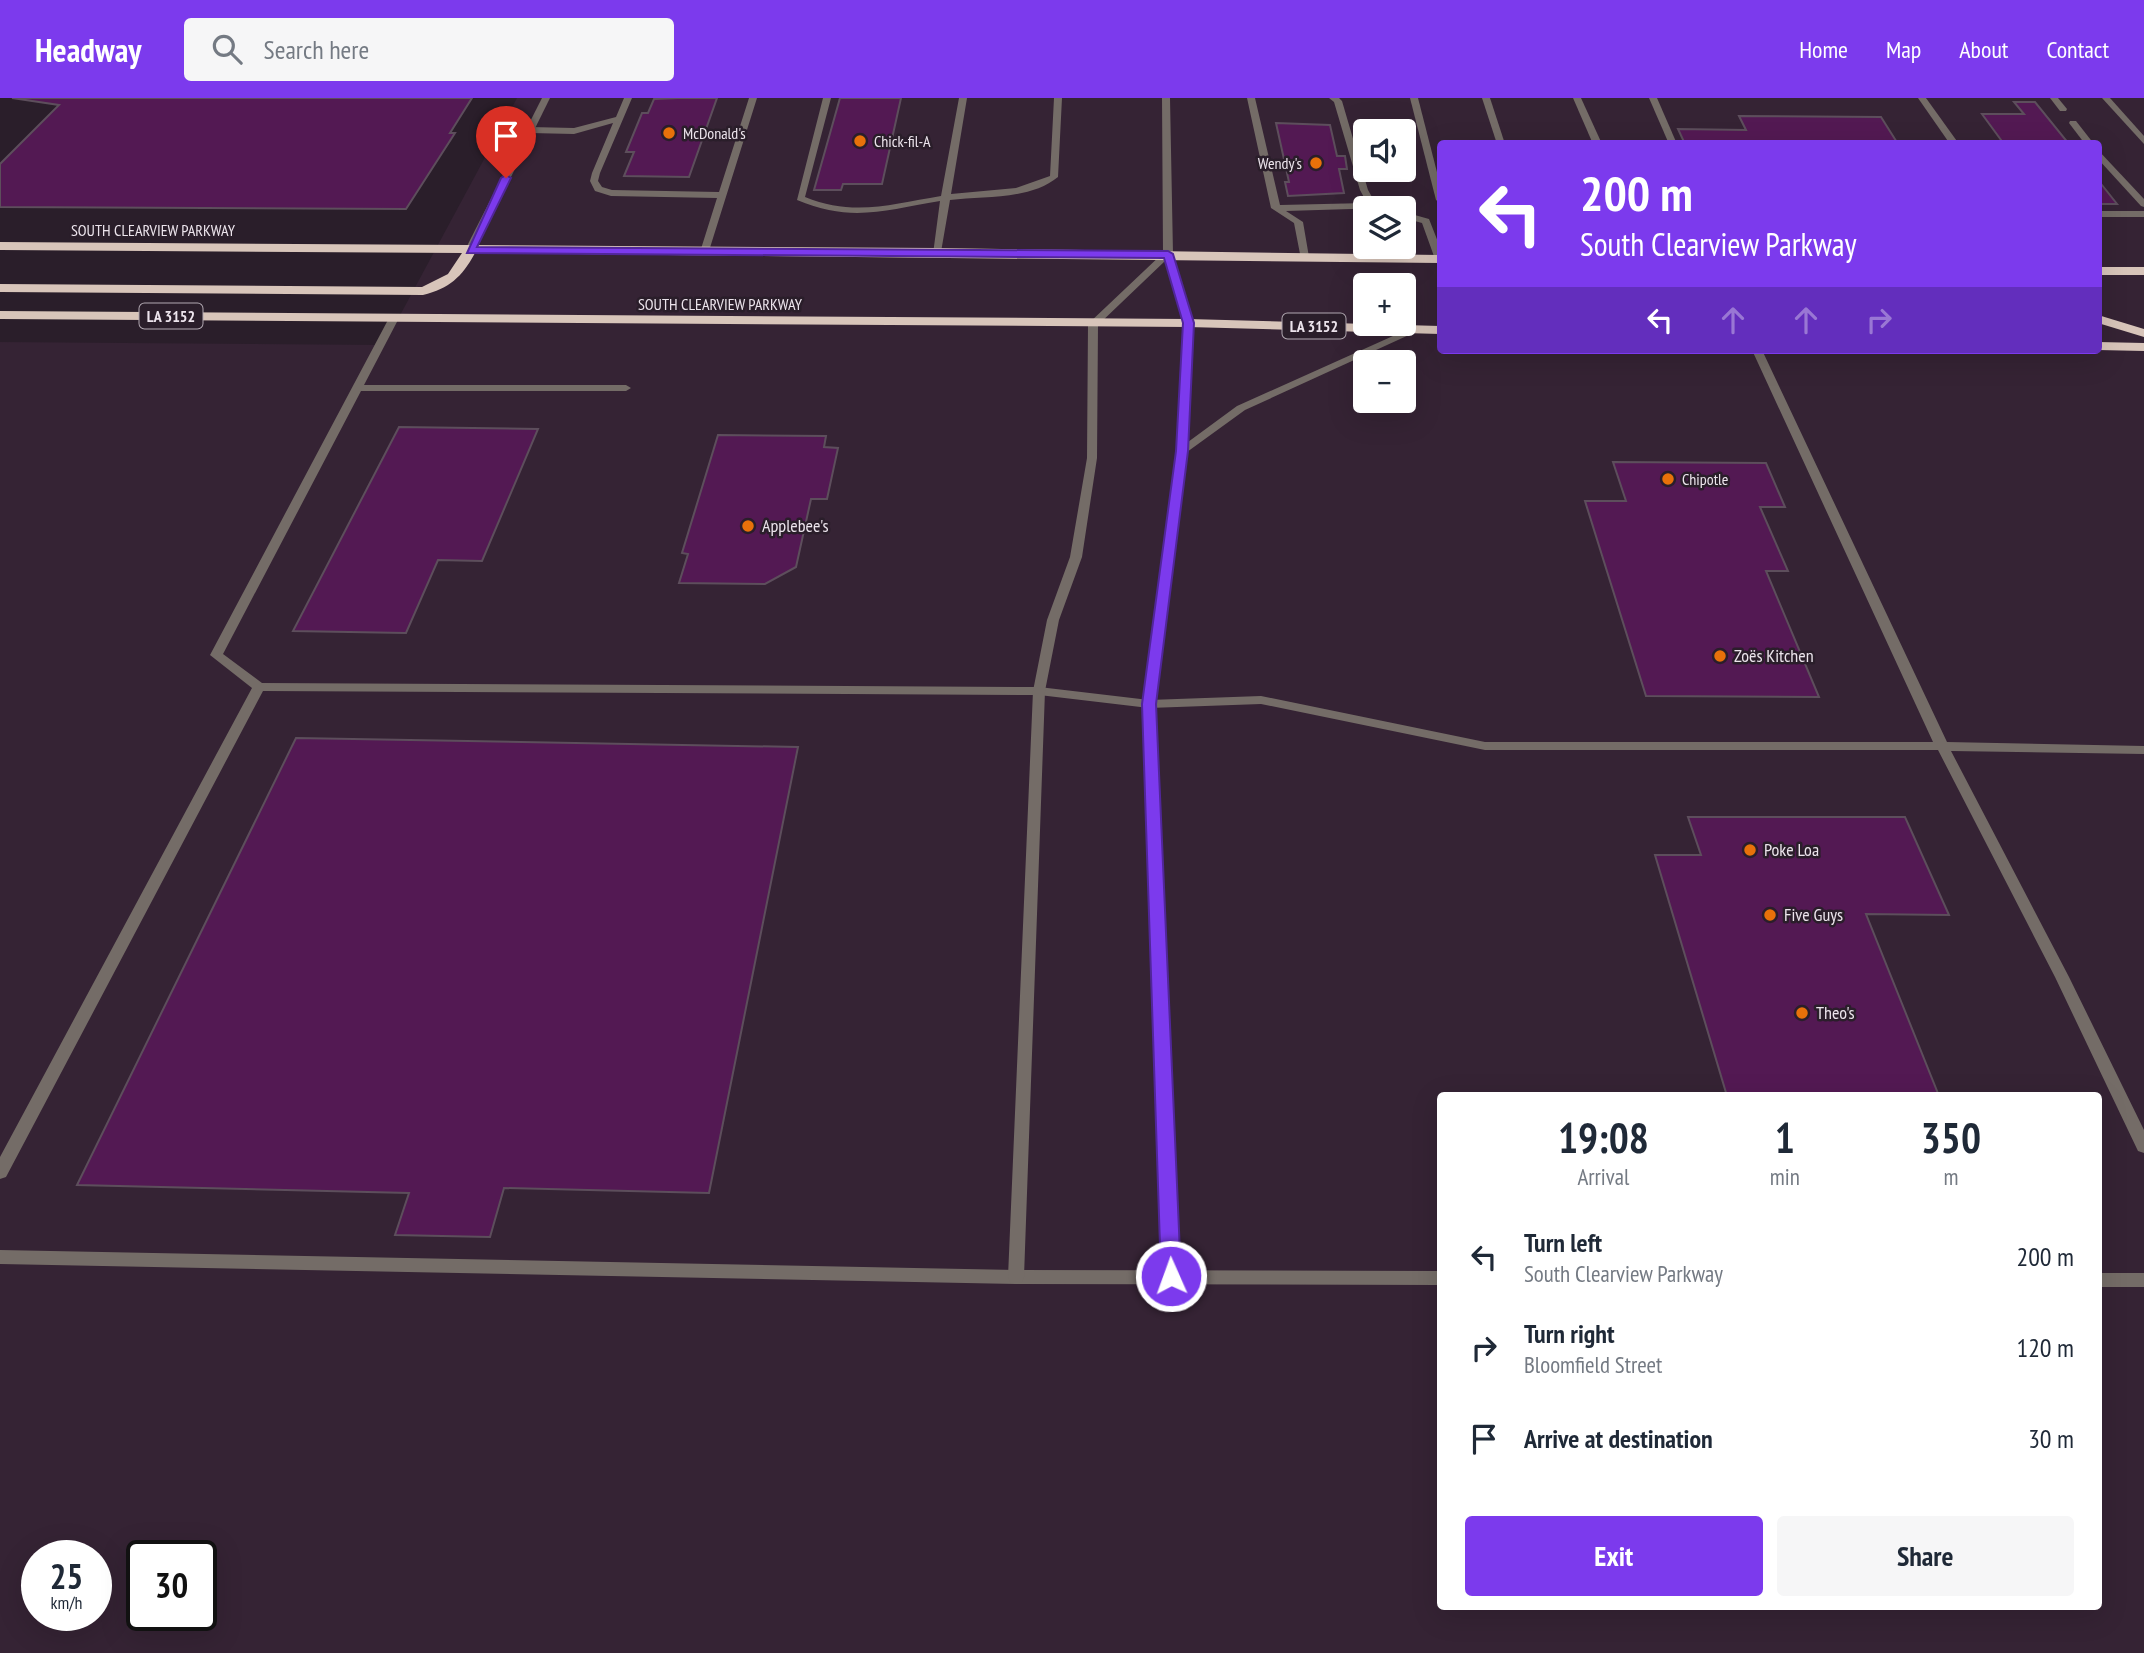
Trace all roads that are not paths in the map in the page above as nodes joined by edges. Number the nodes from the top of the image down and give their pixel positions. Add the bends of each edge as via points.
1 (546, 98) edge
2 (628, 98) edge
3 (753, 98) edge
4 (827, 98) edge
5 (963, 98) edge
6 (1058, 98) edge
7 (1166, 98) edge
8 (1251, 98) edge
9 (1333, 98) edge
10 (1414, 98) edge
11 (1486, 98) edge
12 (1577, 98) edge
13 (1653, 98) edge
14 (1922, 98) edge
15 (2054, 98) edge
16 (2106, 98) edge
17 (2063, 109) dead end
18 (619, 119) junction
19 (2073, 122) dead end
20 (530, 130) junction
21 (574, 131) junction
22 (1500, 140) edge
23 (1596, 140) edge
24 (1671, 140) edge
25 (1952, 140) edge
26 (2087, 140) edge
27 (2144, 141) edge
28 (608, 143) junction
29 (2102, 157) edge
30 (1437, 188) edge
31 (722, 195) junction
32 (1369, 196) edge
33 (945, 198) junction
34 (2144, 204) edge
35 (1353, 207) edge
36 (1276, 208) junction
37 (2102, 214) edge
38 (2144, 214) edge
39 (1416, 216) edge
40 (0, 246) edge
41 (1437, 247) edge
42 (470, 250) junction
43 (705, 252) junction
44 (936, 252) junction
45 (1168, 254) junction
46 (1304, 257) junction
47 (1437, 259) edge
48 (2102, 271) edge
49 (2144, 271) edge
50 (0, 288) edge
51 (0, 315) edge
52 (394, 318) junction
53 (2102, 320) edge
54 (1188, 323) junction
55 (1093, 324) junction
56 (1417, 329) junction
57 (1437, 330) edge
58 (2144, 333) edge
59 (2102, 346) edge
60 (2144, 346) edge
61 (1760, 354) edge
62 (357, 388) junction
63 (626, 388) dead end
64 (1182, 451) junction
65 (259, 687) junction
66 (1039, 691) junction
67 (1149, 704) junction
68 (1942, 746) junction
69 (2144, 750) edge
70 (2144, 1146) edge
71 (0, 1172) edge
72 (0, 1257) edge
73 (1171, 1276) junction
74 (1016, 1277) junction
75 (1437, 1278) edge
76 (2102, 1280) edge
77 (2144, 1280) edge

1 - 20 street
2 - 18 street
3 - 31 street
4 - 33 street via 800,198 819,208 849,212 900,209
5 - 33 street
6 - 33 street via 1054,177 1038,187 1007,194
7 - 45 street
8 - 36 street
9 - 32 street via 1338,101
10 - 30 street
11 - 22 street
12 - 23 street
13 - 24 street
14 - 25 street
15 - 17 street
16 - 27 street
18 - 21 street
18 - 28 street
19 - 26 street
20 - 21 street
20 - 42 street
21 - 28 street
28 - 31 street via 594,181 598,190
29 - 34 street
31 - 43 street
33 - 44 street
35 - 36 street
36 - 46 street via 1298,222
37 - 38 street
39 - 41 street via 1430,218
40 - 42 highway, SOUTH CLEARVIEW PARKWAY
42 - 43 highway, SOUTH CLEARVIEW PARKWAY
42 - 50 highway via 456,277 423,291
43 - 44 highway, SOUTH CLEARVIEW PARKWAY
44 - 45 highway, SOUTH CLEARVIEW PARKWAY
45 - 46 highway, SOUTH CLEARVIEW PARKWAY
45 - 54 street
45 - 55 street
46 - 47 highway, SOUTH CLEARVIEW PARKWAY
48 - 49 highway
51 - 52 highway, SOUTH CLEARVIEW PARKWAY / LA 3152
52 - 55 highway, SOUTH CLEARVIEW PARKWAY / LA 3152
52 - 62 street
53 - 58 highway
54 - 55 highway, SOUTH CLEARVIEW PARKWAY / LA 3152
54 - 56 highway, SOUTH CLEARVIEW PARKWAY / LA 3152
54 - 64 street
55 - 66 street via 1092,458 1076,557 1053,620
56 - 57 highway, SOUTH CLEARVIEW PARKWAY / LA 3152
56 - 64 street via 1241,408
59 - 60 highway
61 - 68 street
62 - 63 street
62 - 65 street via 216,654
64 - 67 street
65 - 66 street
65 - 71 street
66 - 67 street
66 - 74 street
67 - 68 street via 1261,700 1485,746
67 - 73 street
68 - 69 street
68 - 70 street
72 - 74 street
73 - 74 street
73 - 75 street
76 - 77 street

